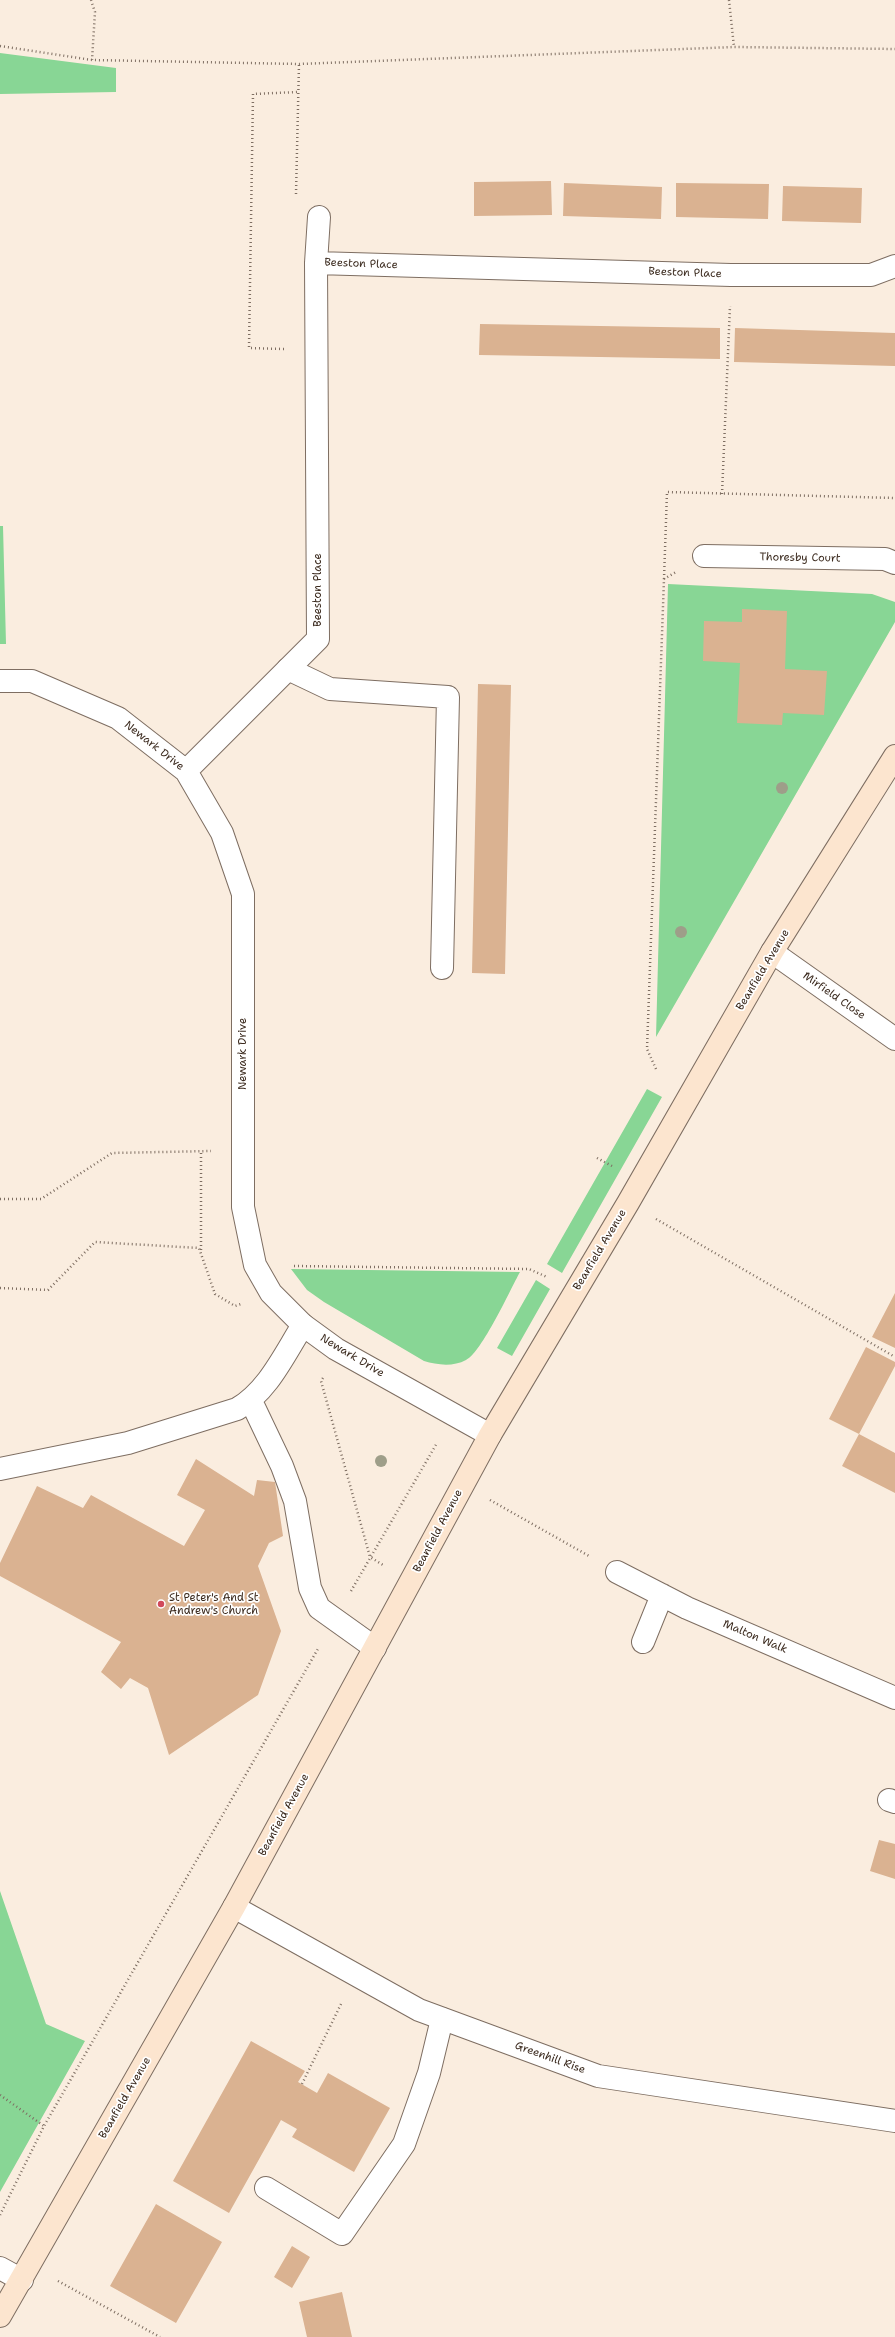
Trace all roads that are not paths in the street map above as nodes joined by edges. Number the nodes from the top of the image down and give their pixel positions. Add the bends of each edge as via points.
1 (318, 217) road end
2 (316, 263) junction
3 (895, 266) edge
4 (704, 556) road end
5 (895, 563) edge
6 (288, 669) junction
7 (0, 681) edge
8 (895, 756) edge
9 (186, 771) junction
10 (772, 952) junction
11 (442, 968) dead end
12 (895, 1039) edge
13 (303, 1325) junction
14 (251, 1401) junction
15 (490, 1435) junction
16 (0, 1469) edge
17 (617, 1572) road end
18 (662, 1595) junction
19 (643, 1642) dead end
20 (376, 1648) junction
21 (895, 1698) edge
22 (234, 1907) junction
23 (442, 2019) junction
24 (895, 2121) edge
25 (266, 2188) dead end
26 (0, 2268) edge
27 (26, 2273) junction
28 (0, 2316) edge

1 - 2 street
2 - 3 street, Beeston Place via 731,274 871,275
2 - 6 street, Beeston Place via 318,639
4 - 5 street, Thoresby Court via 885,559
6 - 9 street, Beeston Place
6 - 11 street via 330,689 448,697
7 - 9 street, Newark Drive via 32,681 118,718
8 - 10 street, Beanfield Avenue
9 - 13 street, Newark Drive via 222,833 243,894 243,1206 255,1265 271,1293
10 - 12 street, Mirfield Close
10 - 15 street, Beanfield Avenue via 628,1203
13 - 14 street
13 - 15 street, Newark Drive via 336,1348
14 - 16 street via 237,1409 128,1443
14 - 20 street via 282,1466 295,1501 310,1588 319,1608
15 - 20 street, Beanfield Avenue
17 - 18 street, Malton Walk
18 - 19 street
18 - 21 street, Malton Walk
20 - 22 street, Beanfield Avenue
22 - 23 street, Greenhill Rise via 419,2010
22 - 27 street, Beanfield Avenue
23 - 24 street, Greenhill Rise via 598,2076
23 - 25 street via 430,2073 404,2144 342,2234
26 - 27 street
27 - 28 street, Beanfield Avenue

